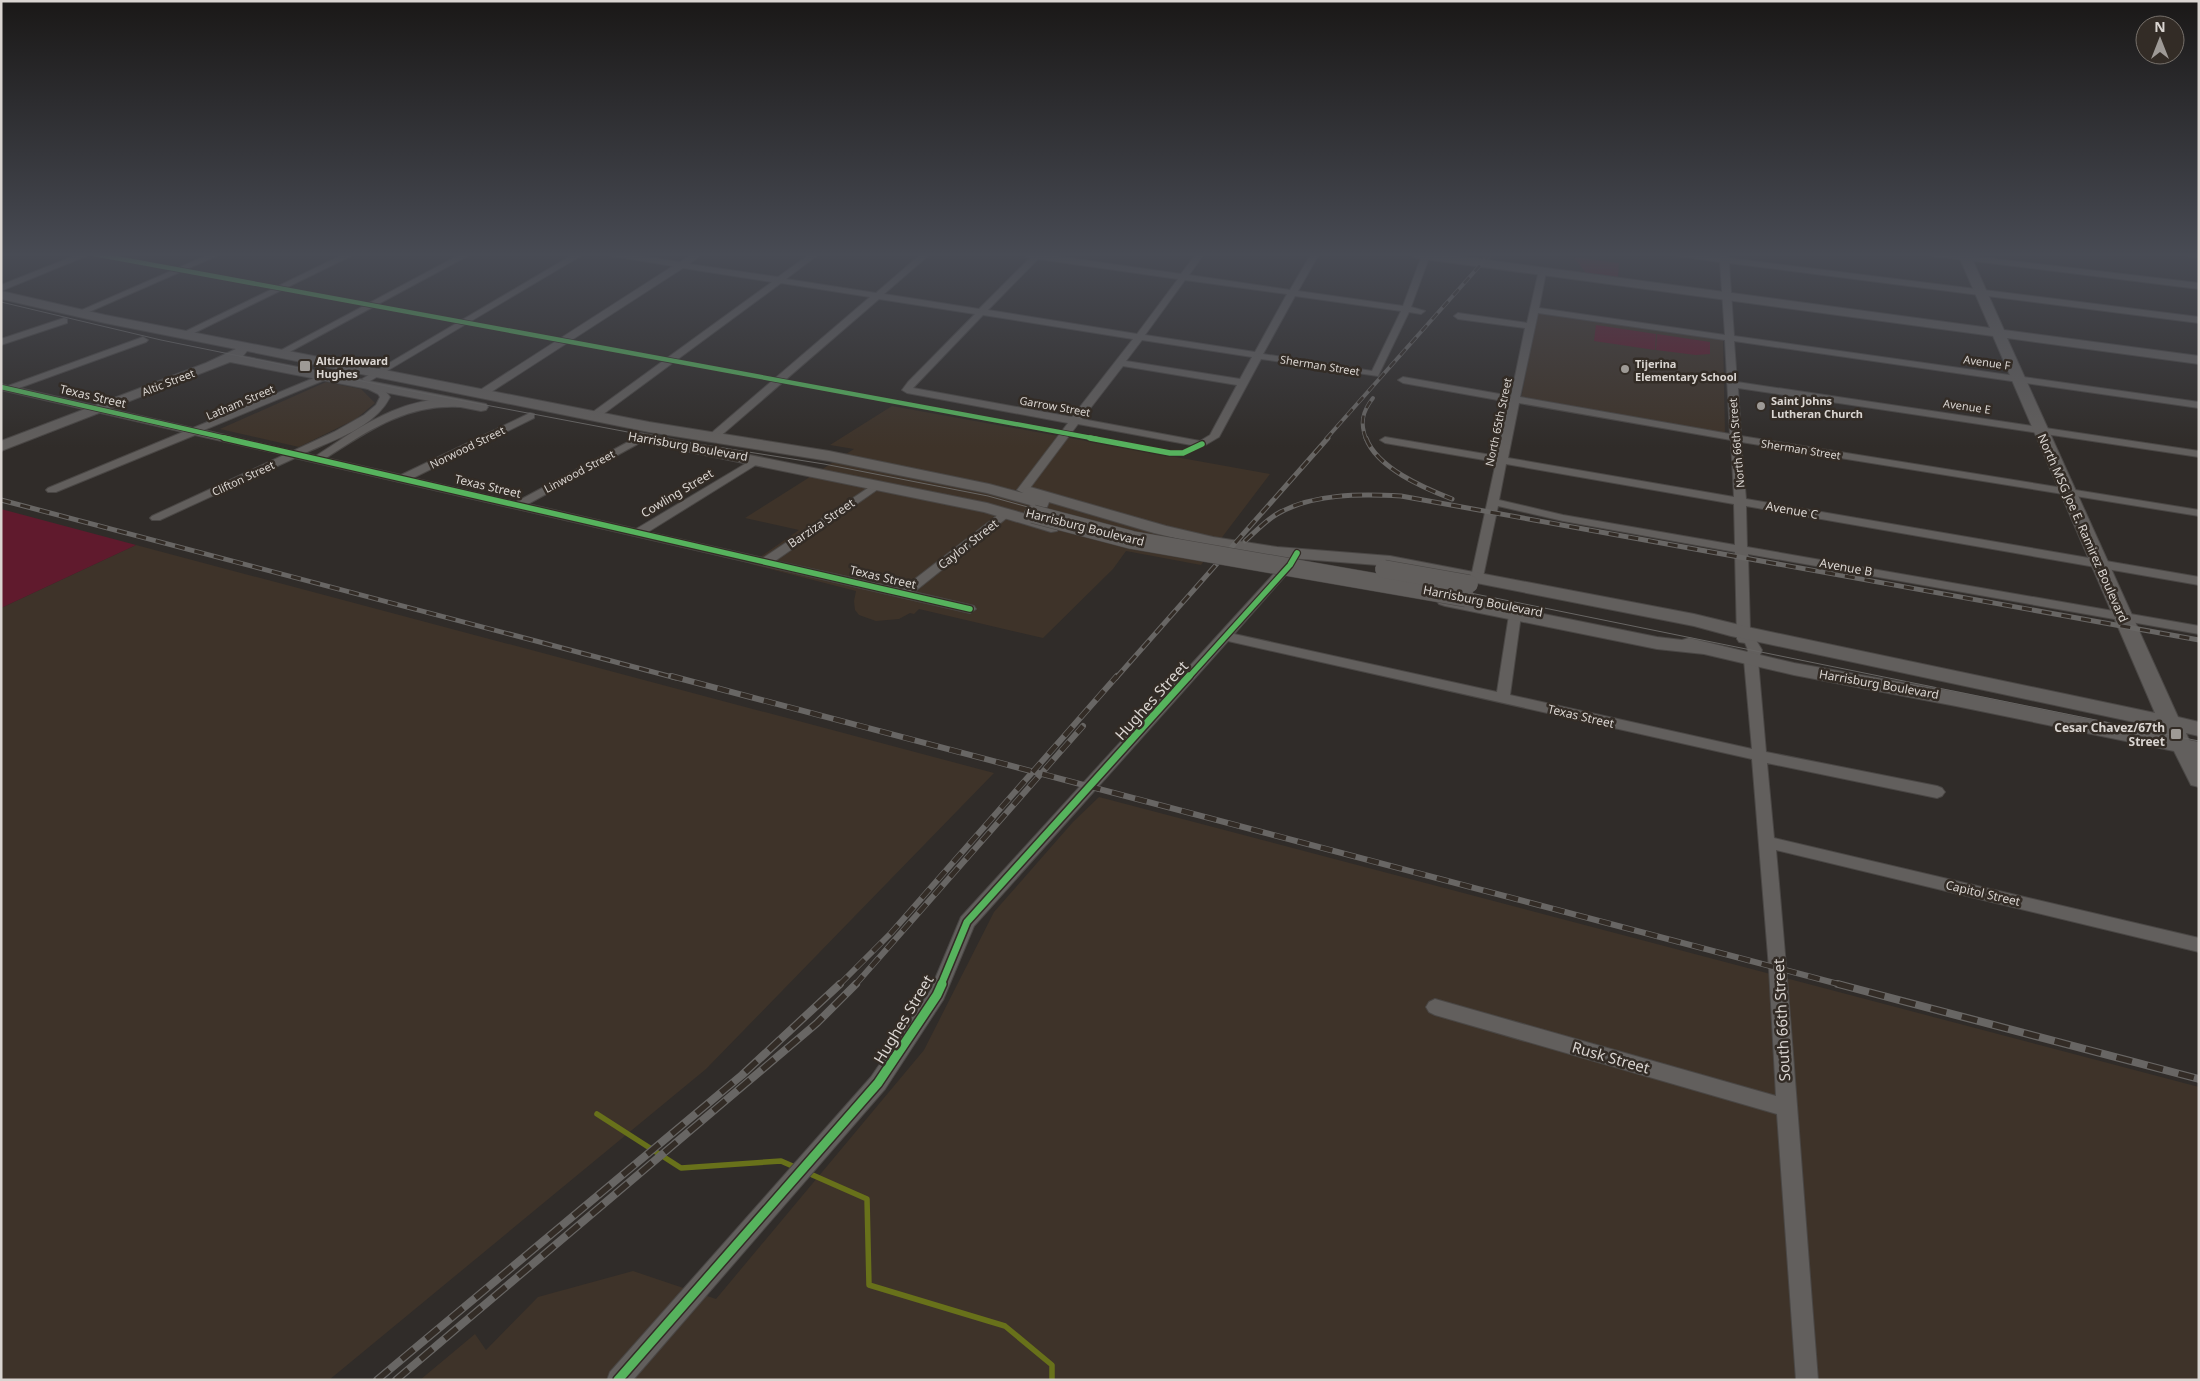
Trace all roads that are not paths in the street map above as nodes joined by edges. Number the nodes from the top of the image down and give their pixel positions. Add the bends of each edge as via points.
1 (53, 318) edge
2 (105, 318) edge
3 (218, 318) edge
4 (346, 318) edge
5 (470, 318) edge
6 (598, 318) edge
7 (727, 318) edge
8 (851, 318) edge
9 (975, 318) edge
10 (1021, 318) edge
11 (1152, 318) edge
12 (1278, 318) edge
13 (1401, 318) edge
14 (1476, 318) edge
15 (1531, 318) edge
16 (1590, 318) edge
17 (1728, 318) edge
18 (1888, 318) edge
19 (1992, 318) edge
20 (2186, 318) edge
21 (2199, 320) edge
22 (64, 321) junction
23 (1530, 326) junction
24 (1998, 333) junction
25 (184, 335) junction
26 (1138, 337) junction
27 (1729, 339) junction
28 (143, 340) junction
29 (1, 342) edge
30 (160, 344) dead end
31 (250, 348) junction
32 (209, 354) dead end
33 (279, 354) junction
34 (1258, 356) junction
35 (230, 358) junction
36 (2199, 360) edge
37 (1120, 363) junction
38 (376, 373) junction
39 (324, 377) junction
40 (1403, 380) dead end
41 (2020, 380) junction
42 (1244, 383) junction
43 (1731, 384) junction
44 (363, 385) junction
45 (4, 389) edge
46 (481, 394) junction
47 (1515, 400) junction
48 (460, 404) junction
49 (2199, 405) edge
50 (100, 409) junction
51 (530, 416) junction
52 (594, 416) junction
53 (1074, 422) junction
54 (197, 430) junction
55 (2040, 430) junction
56 (713, 437) junction
57 (641, 438) junction
58 (1736, 438) junction
59 (1385, 440) dead end
60 (1, 446) edge
61 (296, 454) junction
62 (2199, 454) edge
63 (318, 459) junction
64 (1502, 460) junction
65 (755, 461) junction
66 (404, 478) junction
67 (877, 485) junction
68 (52, 490) dead end
69 (1023, 490) junction
70 (2069, 492) junction
71 (1740, 501) junction
72 (1494, 502) junction
73 (518, 505) junction
74 (1037, 509) junction
75 (1007, 513) junction
76 (2199, 513) edge
77 (156, 518) dead end
78 (1151, 528) junction
79 (639, 532) junction
80 (1140, 546) junction
81 (1741, 548) junction
82 (1293, 559) junction
83 (766, 561) junction
84 (2099, 563) junction
85 (2199, 581) edge
86 (1470, 586) junction
87 (905, 593) junction
88 (970, 609) dead end
89 (1515, 614) junction
90 (2122, 617) junction
91 (2199, 630) edge
92 (1745, 632) junction
93 (1226, 636) junction
94 (1702, 648) junction
95 (1751, 660) junction
96 (1503, 698) junction
97 (2170, 723) junction
98 (2199, 729) edge
99 (2191, 747) edge
100 (1760, 756) junction
101 (2199, 779) edge
102 (1937, 792) dead end
103 (1768, 842) junction
104 (2199, 945) edge
105 (1435, 1007) dead end
106 (1786, 1108) junction
107 (618, 1380) edge
108 (1807, 1380) edge

1 - 22 main road
2 - 25 main road, Harrisburg Boulevard
3 - 25 street
4 - 33 street
5 - 38 street
6 - 46 street
7 - 52 street
8 - 56 street
9 - 53 street, Garrow Street via 907,390
10 - 26 street, Sherman Street
11 - 26 street
12 - 34 street
13 - 34 street, Sherman Street via 1375,374
14 - 23 street
15 - 23 street, North 65th Street
16 - 27 street, Avenue F
17 - 27 street, North 66th Street
18 - 24 main road
19 - 24 main road, North MSG Joe E. Ramirez Boulevard
20 - 21 street
22 - 28 main road
22 - 29 street
23 - 47 street, North 65th Street
24 - 36 main road
24 - 41 main road, North MSG Joe E. Ramirez Boulevard
25 - 31 main road, Harrisburg Boulevard
26 - 34 street, Sherman Street
26 - 37 street
27 - 41 street, Avenue F
27 - 43 street, North 66th Street
28 - 30 main road
28 - 45 street
31 - 33 main road, Harrisburg Boulevard
31 - 35 main road, Altic Street
32 - 35 main road, Harrisburg Boulevard
33 - 38 main road, Harrisburg Boulevard
34 - 42 street
35 - 39 main road, Harrisburg Boulevard
35 - 50 main road, Altic Street
37 - 42 street
37 - 53 street
38 - 44 street
38 - 46 main road, Harrisburg Boulevard
39 - 44 main road, Harrisburg Boulevard
39 - 54 street, Latham Street
40 - 47 street, Sherman Street
41 - 49 street, Avenue F
41 - 55 main road, North MSG Joe E. Ramirez Boulevard
42 - 53 street, Garrow Street via 1214,437 1202,444
43 - 55 street, Avenue E
43 - 58 street, North 66th Street
44 - 48 main road, Harrisburg Boulevard
44 - 61 street, Clifton Street via 382,392 384,396 380,407 368,418
45 - 50 street, Texas Street
46 - 52 main road, Harrisburg Boulevard
47 - 58 street, Sherman Street
47 - 64 street, North 65th Street
48 - 51 main road, Harrisburg Boulevard
48 - 63 street via 435,403 396,414
50 - 54 street, Texas Street
50 - 60 main road, Altic Street
51 - 57 main road, Harrisburg Boulevard
51 - 66 street, Norwood Street
52 - 56 main road, Harrisburg Boulevard
53 - 69 street
54 - 61 street, Texas Street
54 - 68 street, Latham Street
55 - 62 street, Avenue E
55 - 70 main road, North MSG Joe E. Ramirez Boulevard
56 - 69 main road via 829,450
56 - 74 main road, Harrisburg Boulevard via 829,456 989,489
57 - 65 main road
57 - 73 street, Linwood Street
57 - 74 main road, Harrisburg Boulevard
58 - 70 street, Sherman Street
58 - 71 street, North 66th Street
59 - 64 street, Avenue C
61 - 63 street, Texas Street
61 - 77 street, Clifton Street
63 - 66 street, Texas Street
64 - 71 street, Avenue C
64 - 72 street, North 65th Street
65 - 67 main road
65 - 79 street, Cowling Street
66 - 73 street, Texas Street
67 - 75 main road
67 - 83 street, Barziza Street
69 - 78 main road
70 - 76 street, Sherman Street
70 - 84 main road, North MSG Joe E. Ramirez Boulevard
71 - 81 street, North 66th Street
71 - 84 street, Avenue C
72 - 81 street, Avenue B via 1563,518
72 - 86 street, North 65th Street
73 - 79 street, Texas Street
74 - 86 main road, Harrisburg Boulevard, bridge via 1132,540
75 - 80 main road via 1094,538
75 - 87 street, Caylor Street
78 - 80 main road
78 - 82 main road
79 - 83 street, Texas Street
80 - 82 main road via 1203,547
81 - 90 street, Avenue B
81 - 92 street, North 66th Street
82 - 86 main road via 1365,557
82 - 89 main road via 1335,578
82 - 93 street, Hughes Street
83 - 87 street, Texas Street
84 - 85 street, Avenue C
84 - 90 main road, North MSG Joe E. Ramirez Boulevard
86 - 92 main road, Harrisburg Boulevard via 1676,624
86 - 94 main road, Harrisburg Boulevard
87 - 88 street, Texas Street
89 - 94 main road via 1657,643
89 - 96 street
90 - 91 street, Avenue B
90 - 97 main road, North MSG Joe E. Ramirez Boulevard
92 - 95 street, South 66th Street via 1744,648
92 - 97 main road, Harrisburg Boulevard
93 - 96 street, Texas Street
93 - 107 street, Hughes Street via 966,922 936,995 878,1083
94 - 95 main road, Harrisburg Boulevard
95 - 99 main road, Harrisburg Boulevard
95 - 100 street, South 66th Street
96 - 100 street, Texas Street
97 - 98 main road, Harrisburg Boulevard
97 - 99 main road, North MSG Joe E. Ramirez Boulevard
99 - 101 main road, North MSG Joe E. Ramirez Boulevard
100 - 102 street, Texas Street
100 - 103 street, South 66th Street
103 - 104 street, Capitol Street
103 - 106 street, South 66th Street
105 - 106 street, Rusk Street
106 - 108 street, South 66th Street

